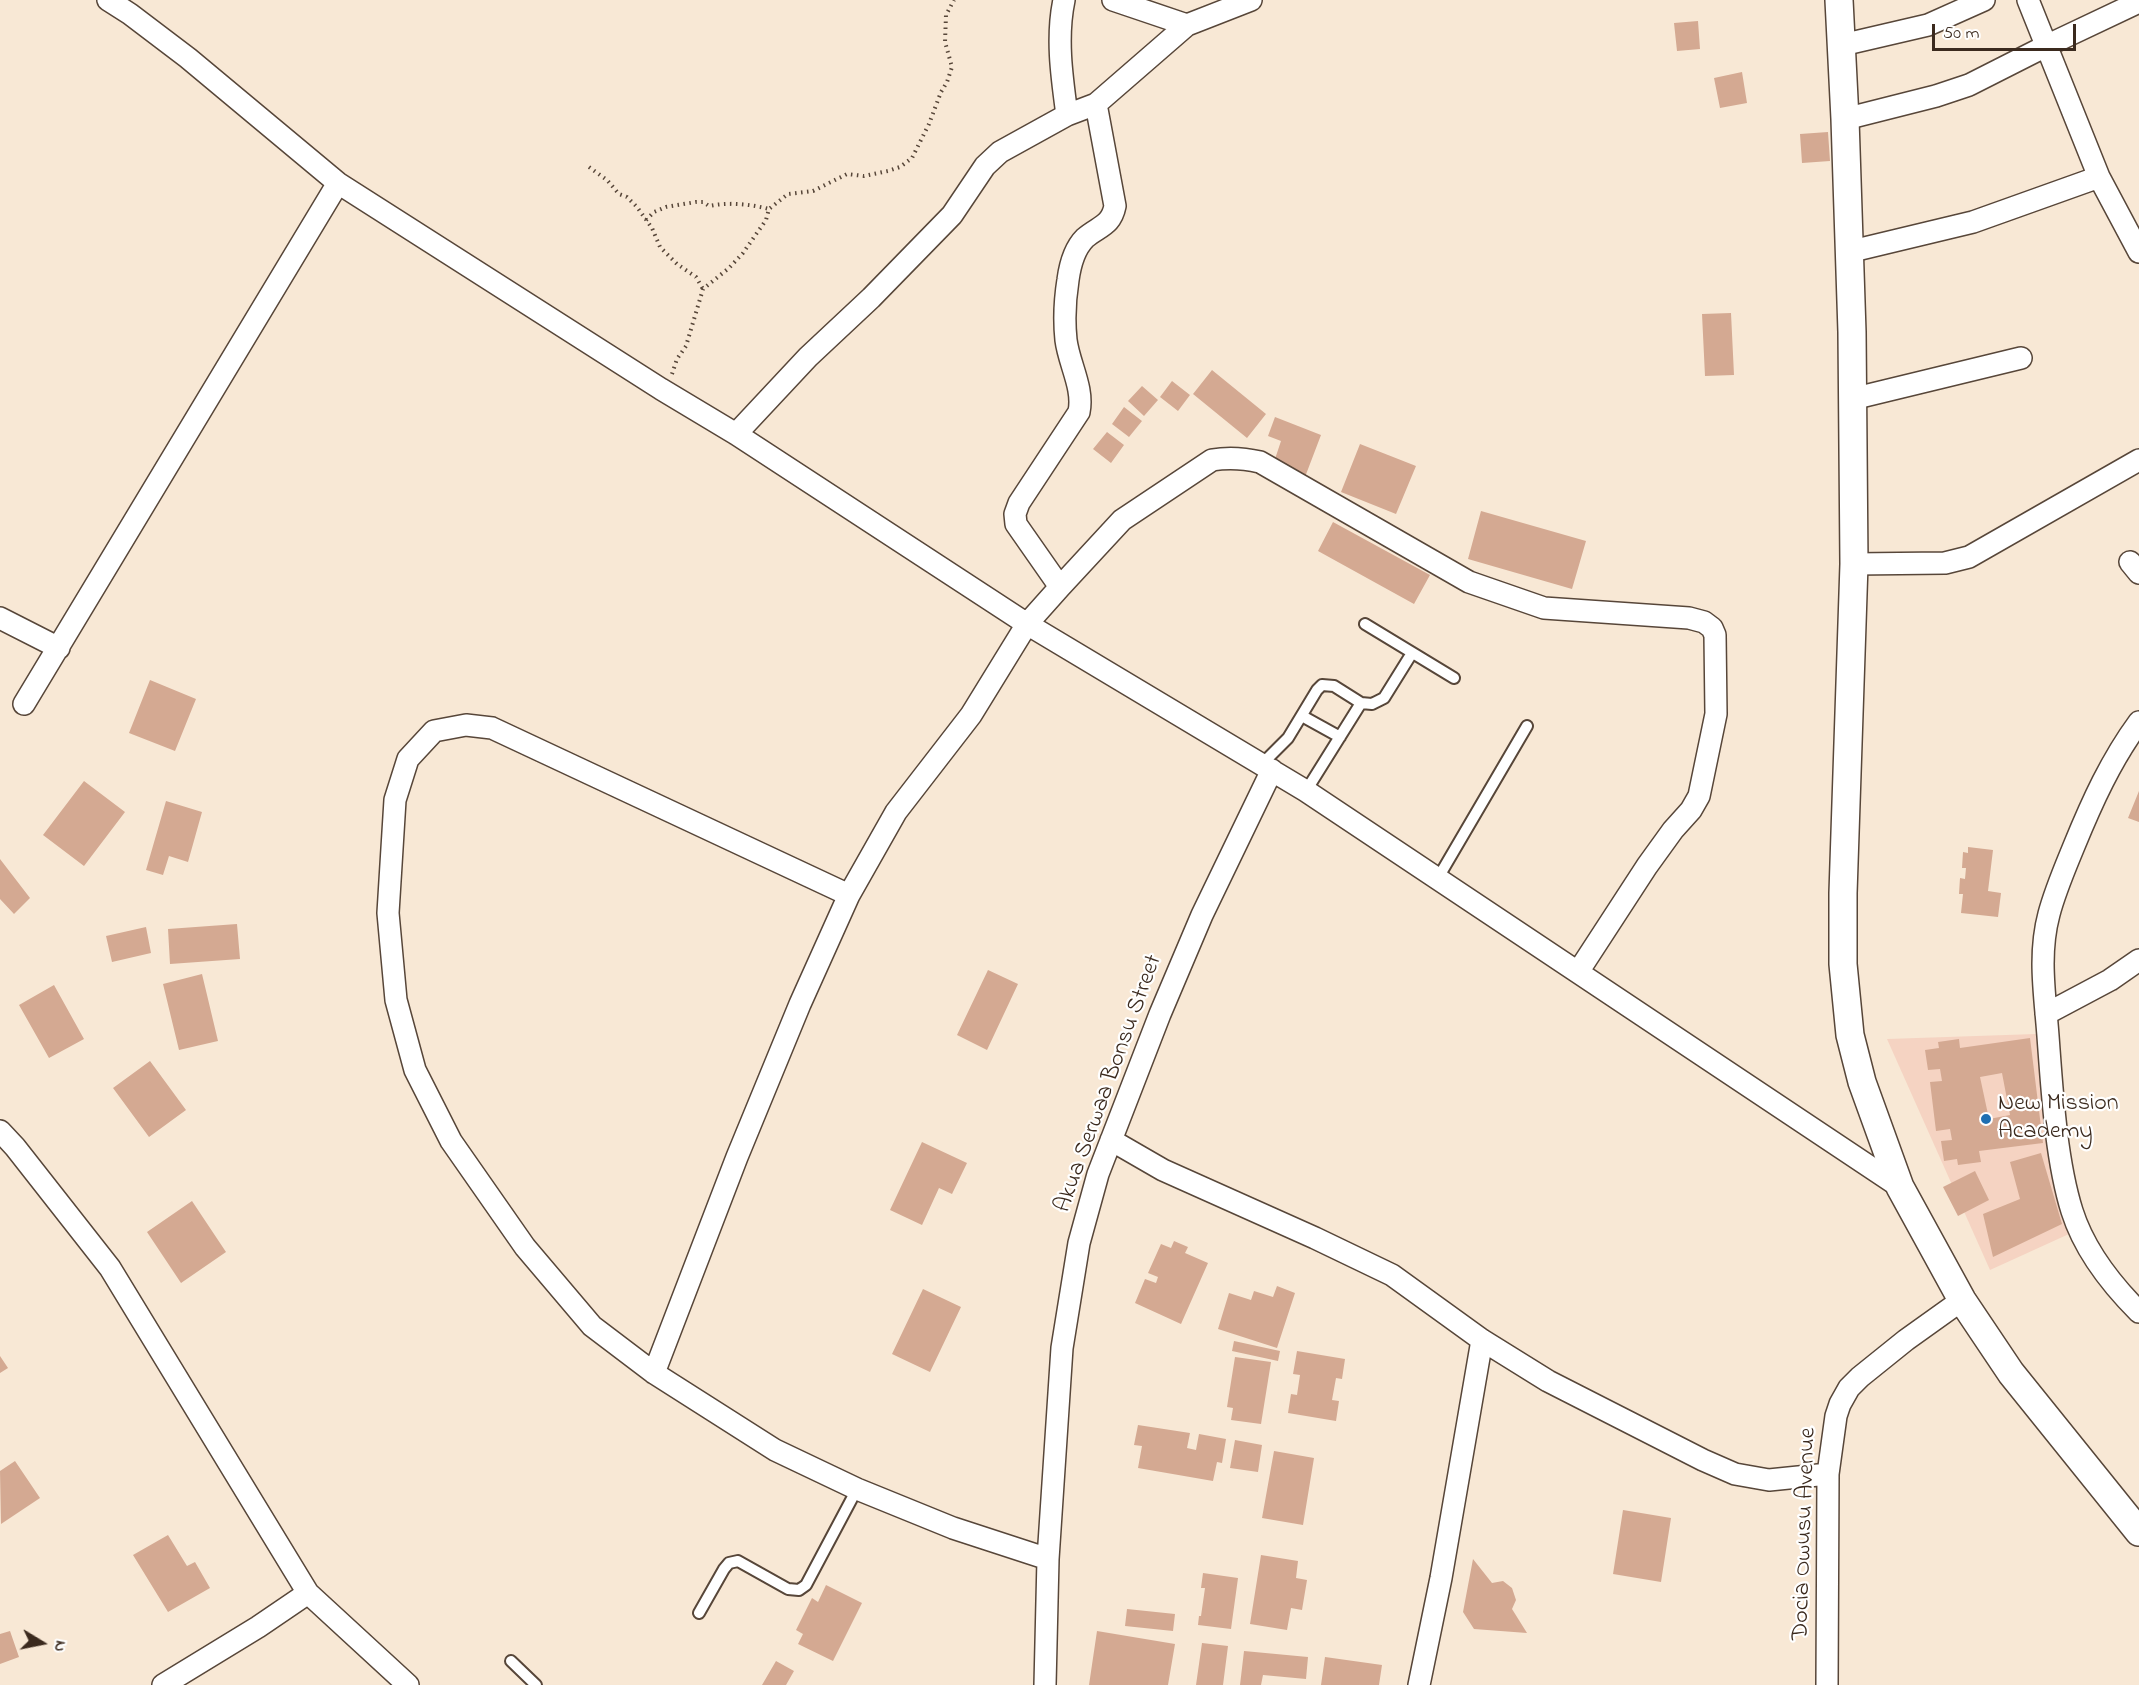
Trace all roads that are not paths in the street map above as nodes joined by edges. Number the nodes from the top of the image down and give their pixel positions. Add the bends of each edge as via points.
1 (108, 0) edge
2 (1064, 0) edge
3 (1113, 0) edge
4 (1251, 0) edge
5 (1839, 0) edge
6 (1984, 0) edge
7 (2028, 0) edge
8 (2139, 2) edge
9 (1187, 25) junction
10 (1842, 45) junction
11 (2046, 46) junction
12 (1096, 104) junction
13 (1067, 115) junction
14 (1845, 119) junction
15 (2099, 177) junction
16 (338, 183) junction
17 (1848, 252) junction
18 (2139, 252) edge
19 (2020, 358) dead end
20 (1852, 399) junction
21 (736, 434) junction
22 (2139, 460) edge
23 (1854, 564) junction
24 (1060, 587) junction
25 (0, 618) edge
26 (1028, 624) junction
27 (1365, 624) dead end
28 (58, 648) junction
29 (1412, 653) junction
30 (1454, 678) dead end
31 (24, 704) dead end
32 (1361, 704) junction
33 (1302, 716) junction
34 (2139, 722) edge
35 (1527, 726) dead end
36 (1340, 737) junction
37 (1267, 767) junction
38 (1306, 792) junction
39 (1438, 878) junction
40 (849, 895) junction
41 (2139, 960) edge
42 (1578, 972) junction
43 (2046, 1014) junction
44 (0, 1131) edge
45 (1111, 1140) junction
46 (1900, 1187) junction
47 (1962, 1300) junction
48 (2139, 1312) edge
49 (1482, 1340) junction
50 (654, 1372) junction
51 (1828, 1474) junction
52 (857, 1489) junction
53 (2139, 1532) edge
54 (1048, 1559) junction
55 (308, 1593) junction
56 (699, 1613) dead end
57 (511, 1661) dead end
58 (163, 1685) edge
59 (408, 1685) edge
60 (536, 1685) edge
61 (1045, 1685) edge
62 (1419, 1685) edge
63 (1827, 1685) edge

1 - 16 street via 188,58
2 - 13 street via 1062,71
3 - 9 street
4 - 9 street
5 - 10 street
6 - 10 street via 1928,25
7 - 11 street
8 - 11 street
9 - 12 street
10 - 14 street
11 - 14 street via 1969,85
11 - 15 street
12 - 13 street
12 - 24 street via 1115,206 1111,220 1084,239 1071,262 1066,340 1081,401 1079,412 1015,514 1016,524
13 - 21 street via 1000,152 985,166 952,215
14 - 17 street
15 - 17 street via 1973,222
15 - 18 street
16 - 21 street
16 - 28 street
17 - 20 street
19 - 20 street
20 - 23 street
21 - 26 street
22 - 23 street via 1969,557 1945,563
23 - 46 street via 1843,964 1856,1059
24 - 26 street
24 - 42 street via 1122,520 1212,460 1226,457 1260,462 1469,582 1527,603 1554,609 1704,622 1715,635 1716,714 1699,796 1647,866
25 - 28 street
26 - 37 street
26 - 40 street via 971,715 896,812
27 - 29 lane
28 - 31 street
29 - 30 lane
29 - 32 lane via 1384,699
32 - 33 lane via 1326,684 1317,690
32 - 36 lane
33 - 36 lane
33 - 37 lane
34 - 43 street via 2118,750 2098,788 2057,886 2042,949
35 - 39 lane
36 - 38 lane
37 - 38 street
37 - 45 street, Akua Serwaa Bonsu Street via 1160,1014
38 - 39 street
39 - 42 street
40 - 50 street via 746,1135
40 - 50 street via 492,728 466,725 434,731 408,759 395,800 388,913 396,1000 415,1070 451,1141 525,1247 592,1326
41 - 43 street
42 - 46 street
43 - 48 street via 2061,1161 2072,1212 2098,1262
44 - 55 street via 110,1268
45 - 49 street via 1163,1170 1392,1275
45 - 54 street, Akua Serwaa Bonsu Street via 1079,1243 1070,1294 1062,1348
46 - 47 street
47 - 51 street, Docia Owusu Avenue via 1849,1388 1836,1416
47 - 53 street via 2011,1373
49 - 51 street via 1600,1409 1735,1474 1770,1480
49 - 62 street
50 - 52 street via 775,1450
51 - 63 street, Docia Owusu Avenue
52 - 54 street via 953,1528
52 - 56 lane via 806,1585 799,1590 788,1589 738,1561 729,1563
54 - 61 street, Akua Serwaa Bonsu Street
55 - 58 street
55 - 59 street
57 - 60 lane

